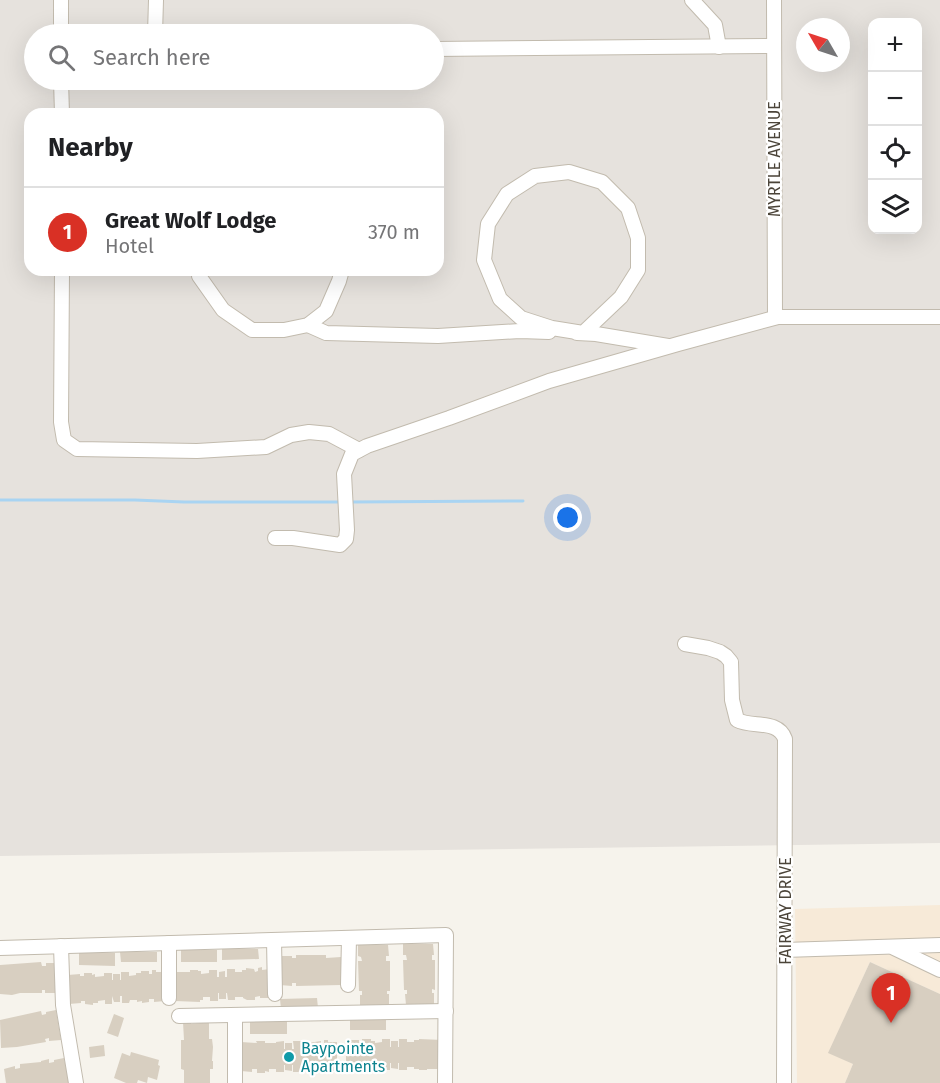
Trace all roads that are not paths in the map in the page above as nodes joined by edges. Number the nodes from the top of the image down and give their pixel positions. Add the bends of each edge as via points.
1 (61, 0) edge
2 (156, 0) edge
3 (692, 0) edge
4 (774, 0) edge
5 (61, 24) edge
6 (156, 24) edge
7 (774, 46) junction
8 (719, 47) junction
9 (444, 49) edge
10 (62, 90) edge
11 (62, 108) edge
12 (62, 276) edge
13 (199, 276) edge
14 (340, 276) edge
15 (777, 317) junction
16 (940, 317) edge
17 (308, 325) junction
18 (583, 333) junction
19 (670, 346) junction
20 (358, 450) junction
21 (275, 538) dead end
22 (685, 644) dead end
23 (349, 938) junction
24 (274, 940) junction
25 (168, 943) junction
26 (940, 945) edge
27 (61, 946) junction
28 (892, 947) junction
29 (0, 948) edge
30 (784, 950) junction
31 (940, 970) edge
32 (348, 985) dead end
33 (275, 994) dead end
34 (169, 998) dead end
35 (446, 1011) junction
36 (235, 1015) junction
37 (179, 1016) dead end
38 (76, 1083) edge
39 (235, 1083) edge
40 (445, 1083) edge
41 (784, 1083) edge

1 - 5 street
2 - 6 street
3 - 8 street via 715,25
4 - 7 street, MYRTLE AVENUE
7 - 8 street
7 - 15 street, MYRTLE AVENUE
8 - 9 street
10 - 11 street
12 - 20 street via 61,422 64,440 78,449 197,451 266,447 291,435 309,432 329,434
13 - 17 street via 223,310 252,330
14 - 17 street via 326,311
15 - 16 street
15 - 19 street
17 - 18 street via 326,333
18 - 18 street via 521,318 500,299 484,260 488,224 507,194 535,176 569,172 602,182 628,208 638,237 638,270 621,297
18 - 19 street
19 - 20 street via 549,381
20 - 21 street via 352,454 344,474 346,539 340,545
22 - 30 street, FAIRWAY DRIVE via 720,652 731,662 737,720 783,732
23 - 24 street
23 - 32 street
23 - 35 street via 446,935
24 - 25 street
24 - 33 street
25 - 27 street
25 - 34 street
26 - 28 street
27 - 29 street
27 - 38 street via 63,1005
28 - 30 street
28 - 31 street
30 - 41 street, FAIRWAY DRIVE
35 - 36 street
35 - 40 street
36 - 37 street
36 - 39 street

